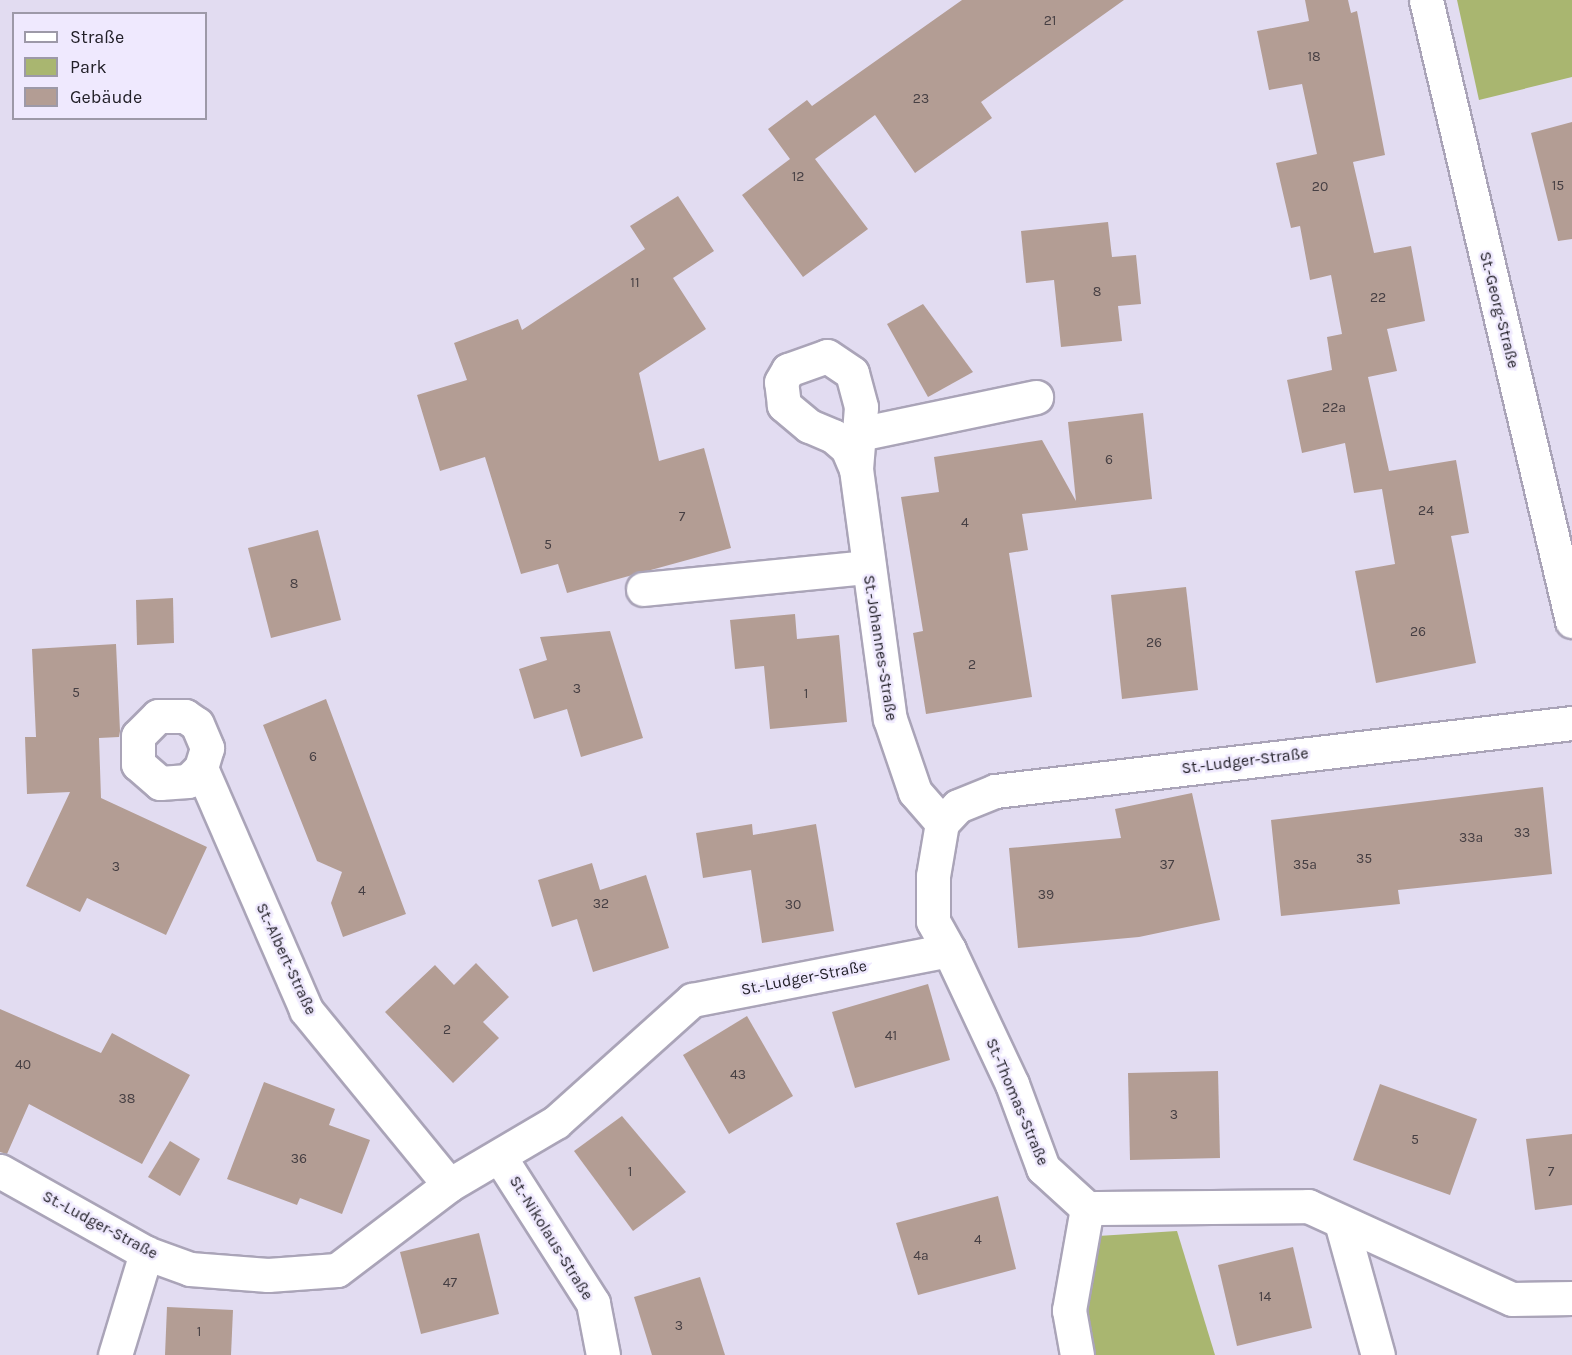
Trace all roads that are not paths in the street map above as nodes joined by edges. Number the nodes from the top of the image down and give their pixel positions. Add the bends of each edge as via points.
1 (1426, 0) edge
2 (1036, 397) dead end
3 (859, 434) junction
4 (856, 469) junction
5 (867, 567) junction
6 (643, 589) dead end
7 (1572, 621) edge
8 (1572, 723) edge
9 (201, 768) dead end
10 (942, 823) junction
11 (949, 950) junction
12 (501, 1159) junction
13 (0, 1171) edge
14 (449, 1185) junction
15 (1087, 1208) junction
16 (1341, 1222) junction
17 (146, 1253) junction
18 (1572, 1298) edge
19 (115, 1355) edge
20 (603, 1355) edge
21 (1077, 1355) edge
22 (1378, 1355) edge

1 - 7 street, St.-Georg-Straße
2 - 3 street
3 - 4 street, St.-Johannes-Straße
3 - 4 street, St.-Johannes-Straße via 861,407 852,373 827,356 788,370 781,382 784,405 840,442
4 - 5 street, St.-Johannes-Straße
5 - 6 street, St.-Johannes-Straße
5 - 10 street, St.-Johannes-Straße via 890,719 915,792
8 - 10 street, St.-Ludger-Straße via 995,791 958,806
9 - 14 street, St.-Albert-Straße via 306,1010
10 - 11 street via 933,921
11 - 12 street, St.-Ludger-Straße via 692,1000 556,1122
11 - 15 street, St.-Thomas-Straße via 1012,1084 1043,1168
12 - 14 street, St.-Ludger-Straße
12 - 20 street, St.-Nikolaus-Straße via 593,1303
13 - 17 street, St.-Ludger-Straße
14 - 17 street, St.-Ludger-Straße via 337,1270 268,1275 190,1269
15 - 16 street via 1308,1206
15 - 21 street via 1069,1310
16 - 18 street via 1512,1299
16 - 22 street
17 - 19 street

